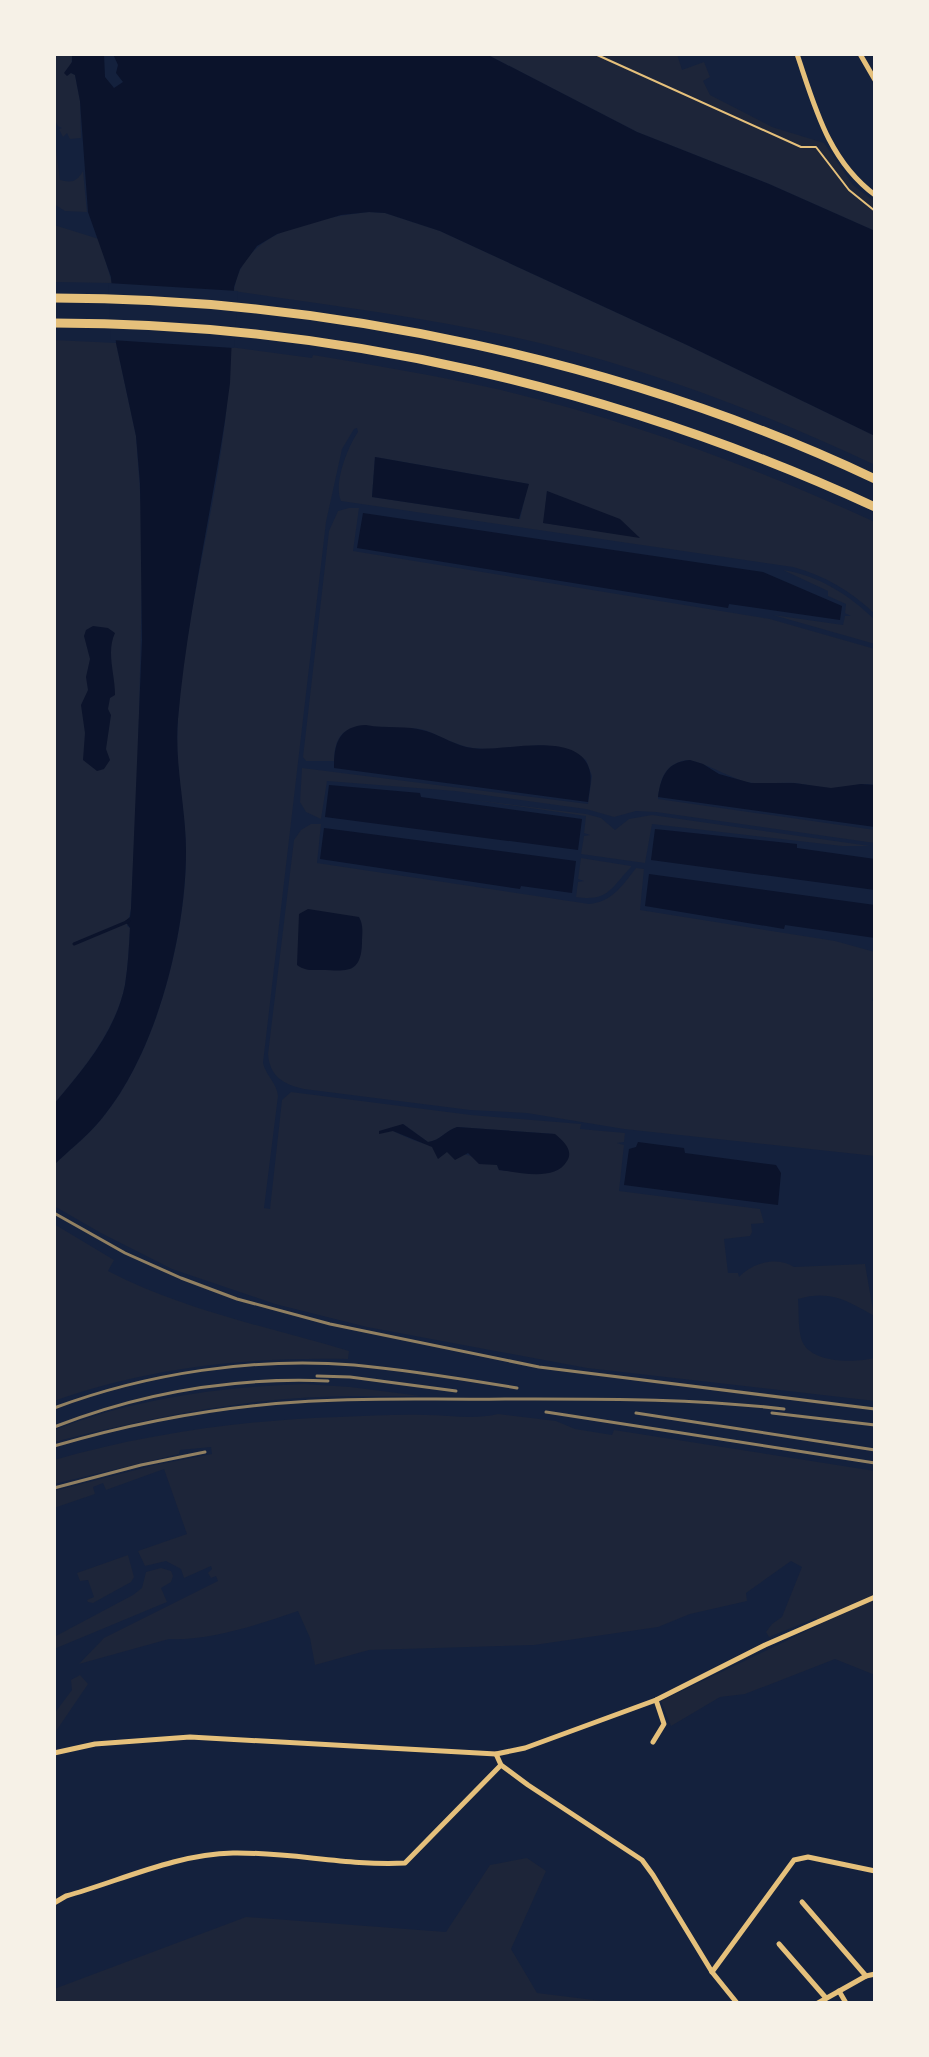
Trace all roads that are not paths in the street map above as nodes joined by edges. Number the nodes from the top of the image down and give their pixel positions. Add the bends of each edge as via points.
1 (797, 54) edge
2 (860, 54) edge
3 (875, 80) edge
4 (875, 195) edge
5 (54, 298) edge
6 (54, 323) edge
7 (875, 479) edge
8 (875, 507) edge
9 (875, 1597) edge
10 (656, 1700) junction
11 (653, 1742) dead end
12 (54, 1753) edge
13 (496, 1754) junction
14 (501, 1765) junction
15 (875, 1871) edge
16 (802, 1902) dead end
17 (54, 1903) edge
18 (779, 1944) dead end
19 (712, 1972) junction
20 (875, 1974) edge
21 (866, 1976) junction
22 (839, 1991) junction
23 (826, 1998) junction
24 (737, 2003) edge
25 (818, 2003) edge
26 (846, 2003) edge

1 - 4 street via 831,146
2 - 3 street
5 - 7 highway via 267,311 391,328 560,365 659,394
6 - 8 highway via 264,335 439,364 646,416
9 - 10 street
10 - 11 street via 664,1724
10 - 13 street
12 - 13 street via 95,1744 190,1737
13 - 14 street
14 - 17 street via 405,1863 370,1865 262,1853 194,1857
14 - 19 street via 642,1860
15 - 19 street via 808,1857 794,1860
16 - 21 street
18 - 23 street
19 - 24 street
20 - 21 street
21 - 22 street
22 - 23 street
22 - 26 street
23 - 25 street

